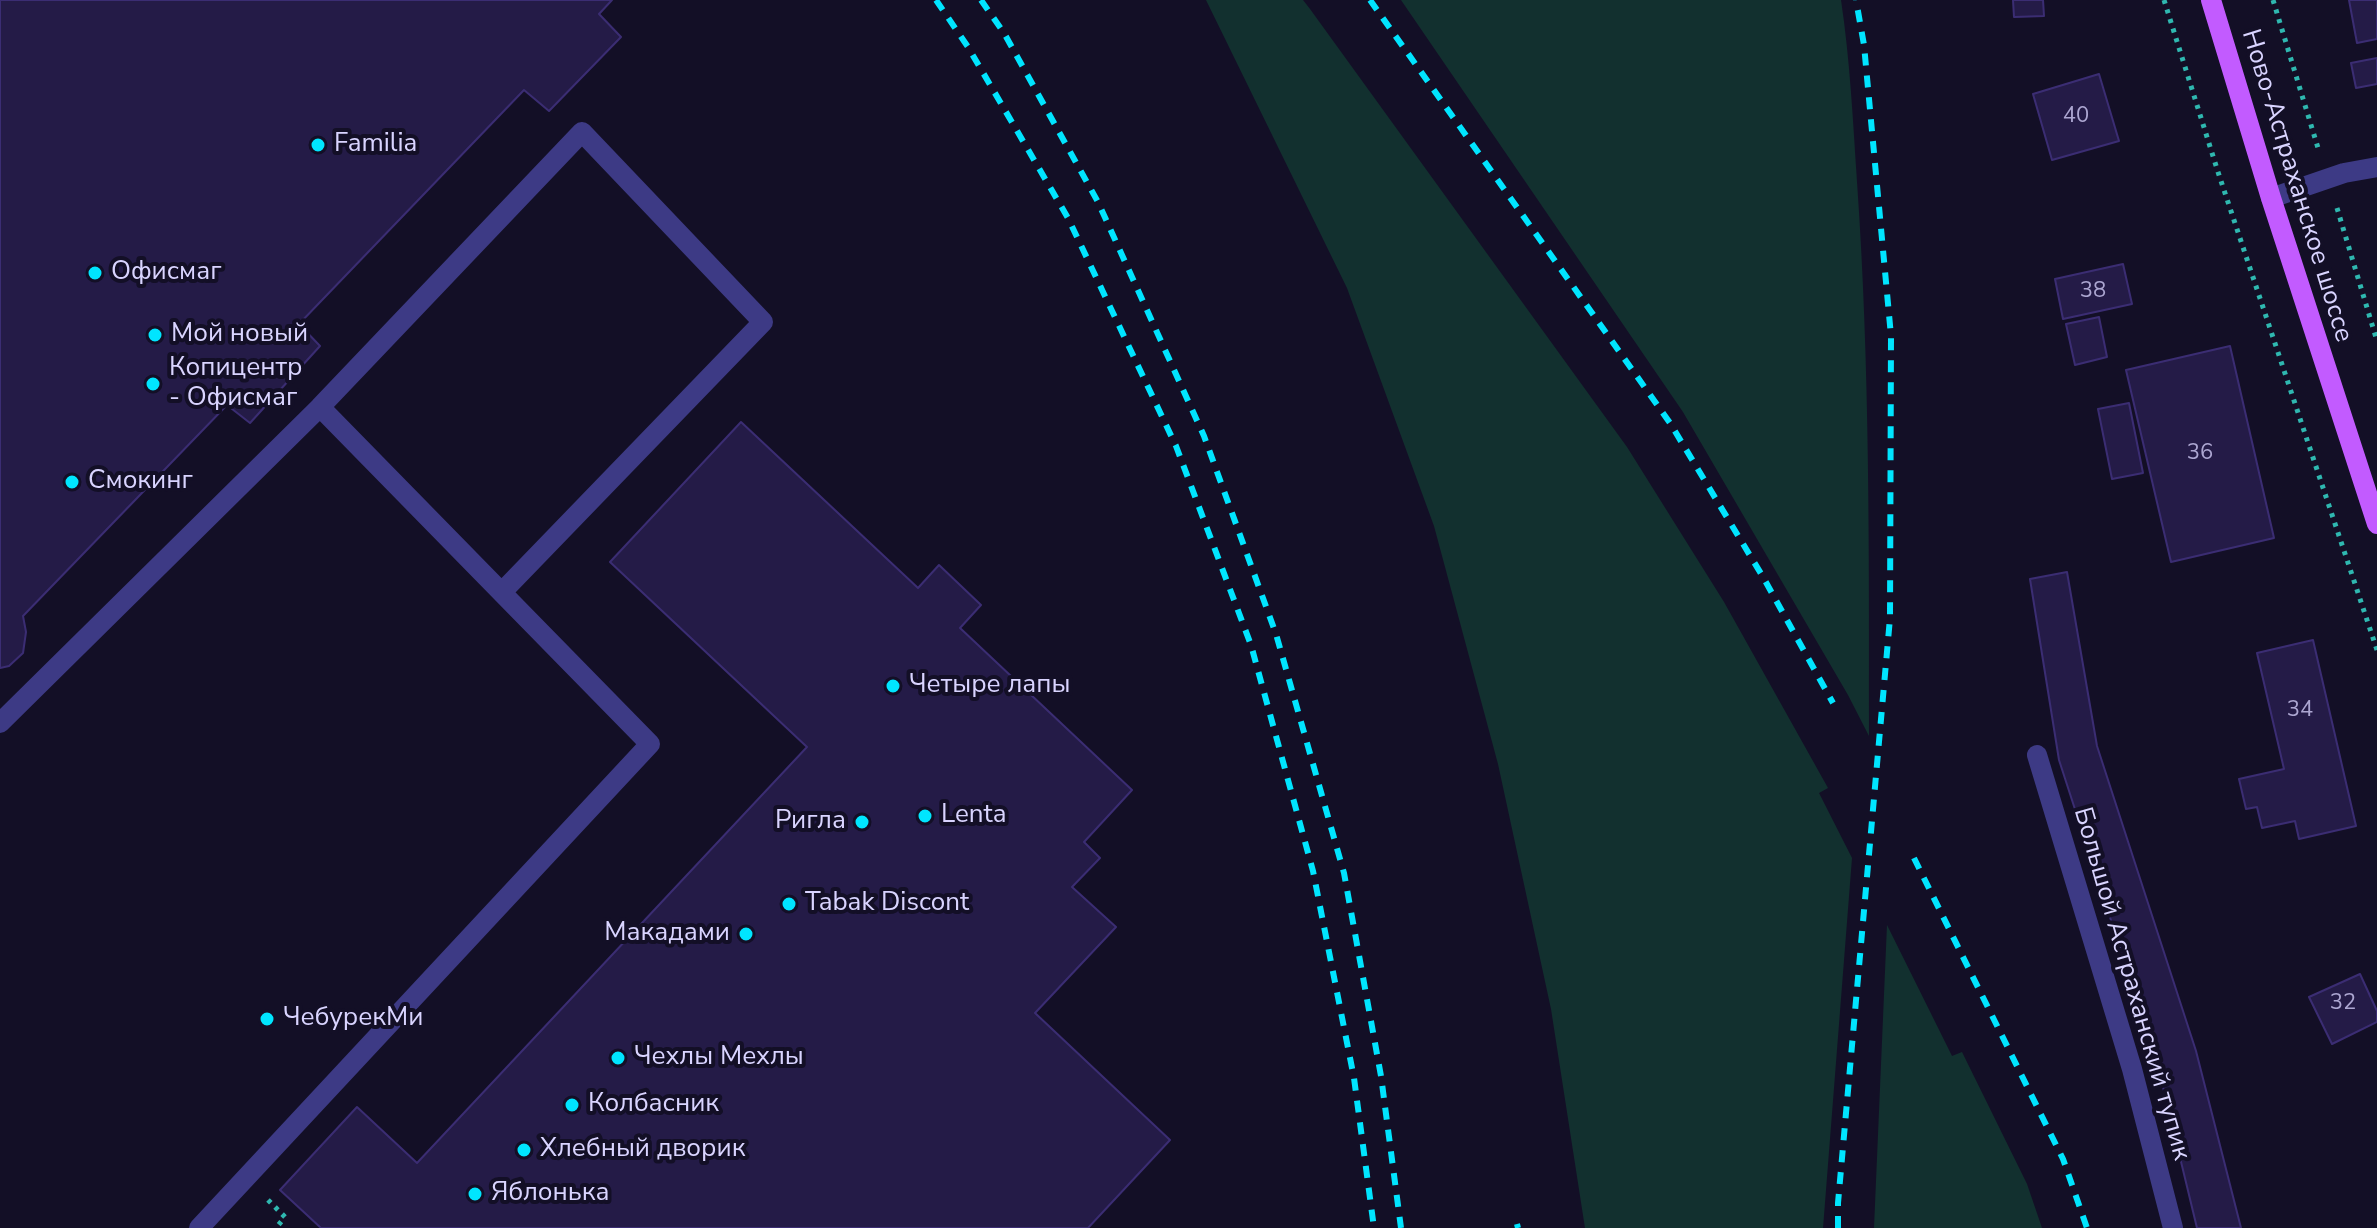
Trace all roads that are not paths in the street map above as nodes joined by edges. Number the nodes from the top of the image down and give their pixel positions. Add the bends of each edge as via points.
1 (2211, 0) edge
2 (2377, 167) edge
3 (2271, 198) junction
4 (320, 407) junction
5 (2377, 524) edge
6 (502, 592) junction
7 (0, 723) edge
8 (2037, 755) dead end
9 (199, 1228) edge
10 (2173, 1228) edge

1 - 3 main road, Ново-Астраханское шоссе
2 - 3 street
3 - 5 main road, Ново-Астраханское шоссе
4 - 6 street
4 - 6 street via 582,132 763,322
4 - 7 street
6 - 9 street via 650,744
8 - 10 street, Большой Астраханский тупик via 2132,1069

